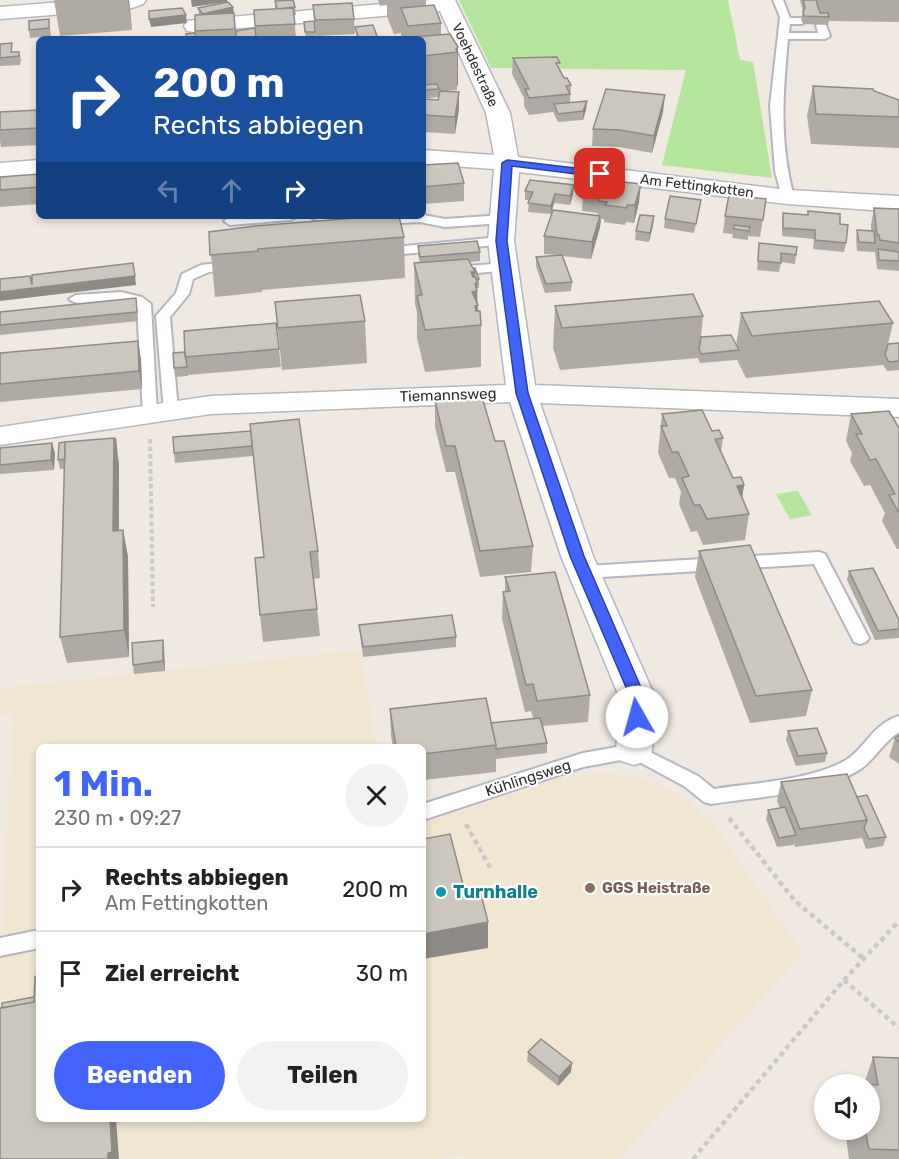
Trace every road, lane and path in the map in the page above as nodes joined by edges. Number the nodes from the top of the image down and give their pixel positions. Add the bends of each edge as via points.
1 (136, 0) edge
2 (778, 0) edge
3 (446, 2) edge
4 (0, 13) edge
5 (784, 21) junction
6 (802, 21) edge
7 (195, 26) edge
8 (821, 26) edge
9 (783, 36) junction
10 (426, 157) edge
11 (507, 163) junction
12 (36, 167) edge
13 (0, 170) edge
14 (788, 197) junction
15 (899, 204) edge
16 (245, 219) edge
17 (332, 219) edge
18 (402, 219) edge
19 (425, 219) edge
20 (230, 220) dead end
21 (503, 242) junction
22 (372, 253) edge
23 (254, 264) edge
24 (436, 273) edge
25 (76, 299) dead end
26 (522, 393) junction
27 (899, 408) edge
28 (161, 412) junction
29 (0, 436) edge
30 (586, 573) junction
31 (153, 607) dead end
32 (860, 638) dead end
33 (899, 723) edge
34 (634, 752) junction
35 (711, 797) junction
36 (453, 802) junction
37 (426, 811) edge
38 (491, 869) dead end
39 (899, 921) edge
40 (36, 940) edge
41 (0, 947) edge
42 (864, 959) junction
43 (844, 980) junction
44 (899, 1028) edge
45 (693, 1159) edge

1 - 4 street
2 - 5 lane
3 - 7 street, Voehdestraße
3 - 11 street, Voehdestraße via 498,113
5 - 6 lane
5 - 9 lane
8 - 9 lane via 825,36
9 - 14 lane via 776,106 781,171
10 - 11 street, Am Fettingkotten
11 - 14 street, Am Fettingkotten
11 - 21 street
12 - 13 street
14 - 15 street, Am Fettingkotten
16 - 20 lane
17 - 18 lane
19 - 21 lane
21 - 22 lane
21 - 24 lane
21 - 26 street
23 - 28 lane via 206,268 187,277 182,294 163,316
25 - 28 lane via 122,296 138,298 144,304
26 - 27 street, Tiemannsweg
26 - 28 street, Tiemannsweg via 211,405
26 - 30 street
28 - 29 street, Tiemannsweg
28 - 31 path
30 - 32 lane via 819,558
30 - 34 street via 638,699
33 - 35 lane via 879,736 855,764 827,778
34 - 35 lane via 691,781
34 - 36 lane, Kühlingsweg via 583,760
35 - 42 path via 795,901
36 - 37 lane, Kühlingsweg
36 - 38 path
39 - 42 path
40 - 41 lane
42 - 43 path
43 - 44 path
43 - 45 path

